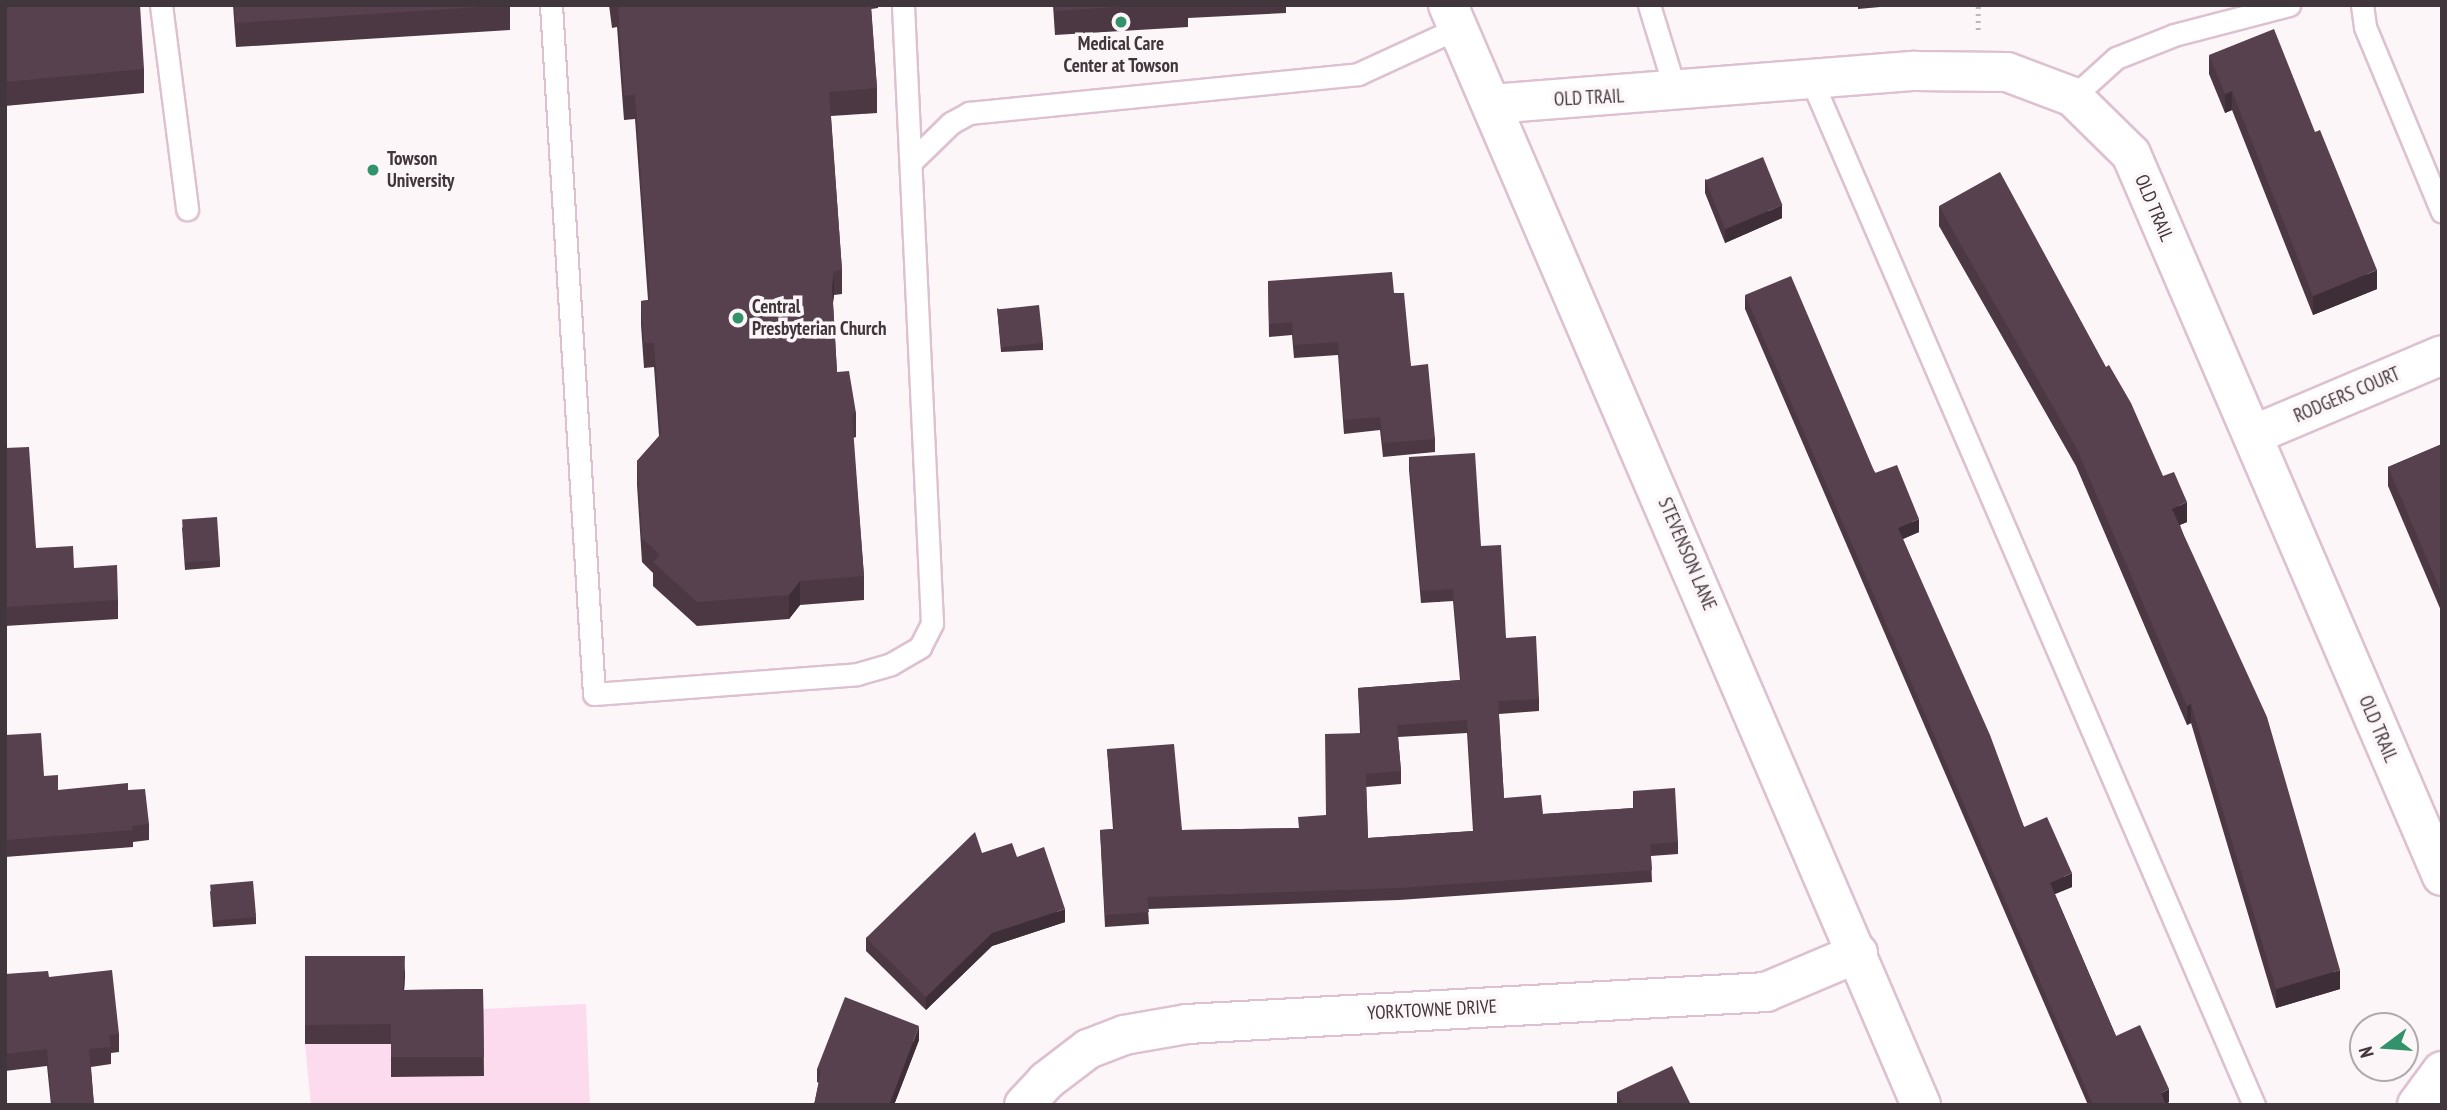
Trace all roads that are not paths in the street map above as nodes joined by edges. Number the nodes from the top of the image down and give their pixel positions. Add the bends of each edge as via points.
1 (161, 5) edge
2 (551, 5) edge
3 (903, 5) edge
4 (1649, 5) edge
5 (2289, 5) edge
6 (2362, 5) edge
7 (1453, 17) edge
8 (1811, 79) junction
9 (1676, 93) junction
10 (2073, 97) junction
11 (1492, 104) junction
12 (911, 162) junction
13 (187, 209) dead end
14 (2442, 212) edge
15 (2442, 355) edge
16 (2253, 435) junction
17 (2442, 876) edge
18 (1858, 953) junction
19 (2442, 1071) edge
20 (1024, 1105) edge
21 (1921, 1105) edge
22 (2254, 1105) edge
23 (2417, 1105) edge

1 - 13 lane
2 - 12 lane via 594,694 857,674 891,664 920,648 932,623 932,580
3 - 12 lane
4 - 9 lane
5 - 10 lane via 2174,34 2116,58
6 - 14 lane via 2365,27
7 - 11 street, STEVENSON LANE
7 - 12 lane via 1358,74 969,113 951,123
8 - 9 street, OLD TRAIL
8 - 10 street, OLD TRAIL via 1915,71 2007,72
8 - 22 lane
9 - 11 street, OLD TRAIL
10 - 16 street, OLD TRAIL via 2131,154
11 - 18 street, STEVENSON LANE
15 - 16 street, RODGERS COURT
16 - 17 street, OLD TRAIL
18 - 20 street, YORKTOWNE DRIVE via 1766,992 1187,1024 1124,1035 1088,1049 1045,1081
18 - 21 street, STEVENSON LANE
19 - 23 street

